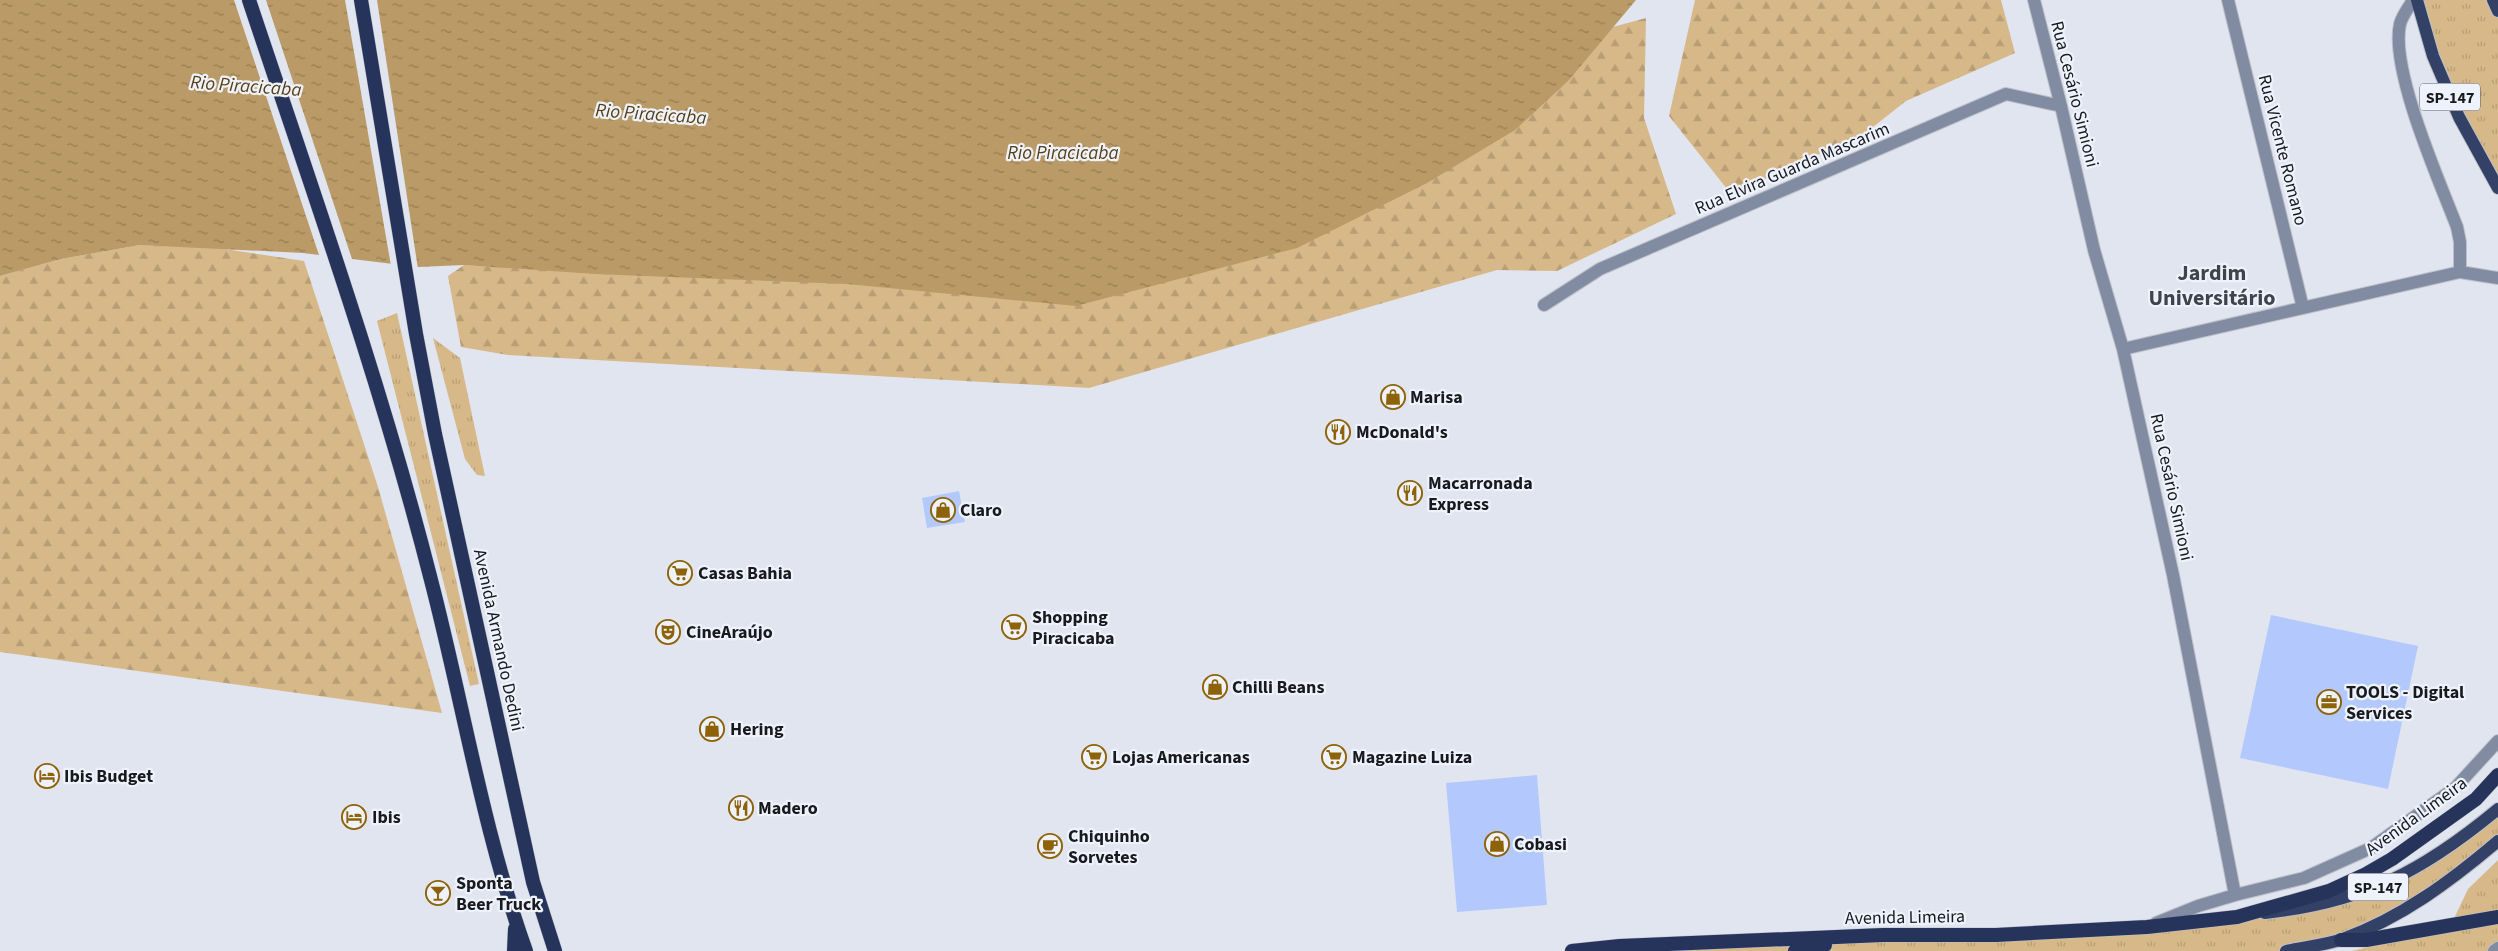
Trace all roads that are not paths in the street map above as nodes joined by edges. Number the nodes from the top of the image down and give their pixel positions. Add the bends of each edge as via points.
1 (249, 0) edge
2 (361, 0) edge
3 (2034, 0) edge
4 (2228, 0) edge
5 (2413, 0) edge
6 (2417, 0) edge
7 (2493, 0) edge
8 (2498, 11) edge
9 (2061, 106) junction
10 (2498, 188) edge
11 (2460, 272) junction
12 (2498, 278) edge
13 (1544, 305) dead end
14 (2303, 308) junction
15 (2123, 350) junction
16 (2498, 741) edge
17 (2498, 775) edge
18 (2498, 809) edge
19 (2498, 841) edge
20 (2235, 895) junction
21 (2237, 917) junction
22 (2498, 917) edge
23 (516, 923) junction
24 (2147, 927) junction
25 (1883, 935) junction
26 (2338, 944) edge
27 (1622, 948) edge
28 (2498, 948) edge
29 (514, 951) edge
30 (526, 951) edge
31 (555, 951) edge
32 (1572, 951) edge
33 (1795, 951) edge
34 (2286, 951) edge
35 (2494, 951) edge

1 - 23 highway via 365,350 431,579 475,770
2 - 31 highway, Avenida Armando Dedini via 435,434 507,770 533,882
3 - 9 street, Rua Cesário Simioni
4 - 14 street, Rua Vicente Romano
5 - 11 street via 2400,22 2398,50 2408,90 2457,227
6 - 10 main road, SP-147 via 2433,56 2456,110
7 - 8 main road
9 - 13 street, Rua Elvira Guarda Mascarim via 2006,94 1600,269
9 - 15 street, Rua Cesário Simioni via 2094,250
11 - 12 street
11 - 14 street
14 - 15 street
15 - 20 street, Rua Cesário Simioni via 2173,575
16 - 20 street via 2455,788 2371,848 2304,878
17 - 21 highway, Avenida Limeira via 2469,804 2366,874 2329,891
18 - 21 main road, Avenida Limeira / SP-147 via 2467,835 2414,870 2380,886 2316,906
19 - 26 main road, SP-147 via 2428,896
20 - 24 street
21 - 24 highway, Avenida Limeira / SP-147
22 - 26 highway
23 - 29 highway
23 - 30 highway
24 - 25 highway, Avenida Limeira / SP-147 via 1996,935
25 - 27 highway, Avenida Limeira / SP-147
25 - 33 highway
26 - 34 main road, SP-147
27 - 32 highway, Avenida Limeira / SP-147
28 - 35 street

